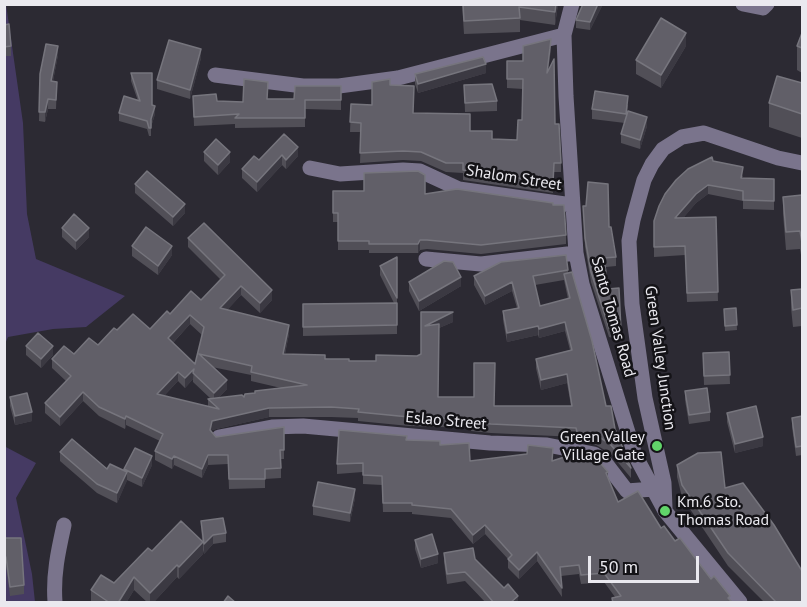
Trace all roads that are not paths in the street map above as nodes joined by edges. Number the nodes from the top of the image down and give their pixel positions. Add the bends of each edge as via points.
1 (572, 4) edge
2 (743, 4) edge
3 (767, 4) edge
4 (564, 35) junction
5 (215, 75) dead end
6 (802, 163) edge
7 (310, 168) dead end
8 (572, 205) junction
9 (576, 253) junction
10 (426, 259) dead end
11 (219, 437) edge
12 (653, 489) junction
13 (665, 512) junction
14 (64, 525) dead end
15 (55, 603) edge
16 (740, 603) edge

1 - 4 street, Santo Tomas Road
2 - 3 street via 763,8
4 - 5 street via 398,78 339,86 303,86
4 - 8 street, Santo Tomas Road
6 - 13 street, Green Valley Junction via 704,133 682,137 663,149 644,180 629,241 632,304 645,398 664,483
7 - 8 street, Shalom Street via 340,174 420,171 459,189
8 - 9 street, Santo Tomas Road
9 - 10 street via 481,264
9 - 12 street, Santo Tomas Road via 635,455
11 - 12 street, Eslao Street via 272,427 303,426 547,445 594,454 627,491
12 - 13 street, Santo Tomas Road
13 - 16 street, Santo Tomas Road
14 - 15 street via 56,559

